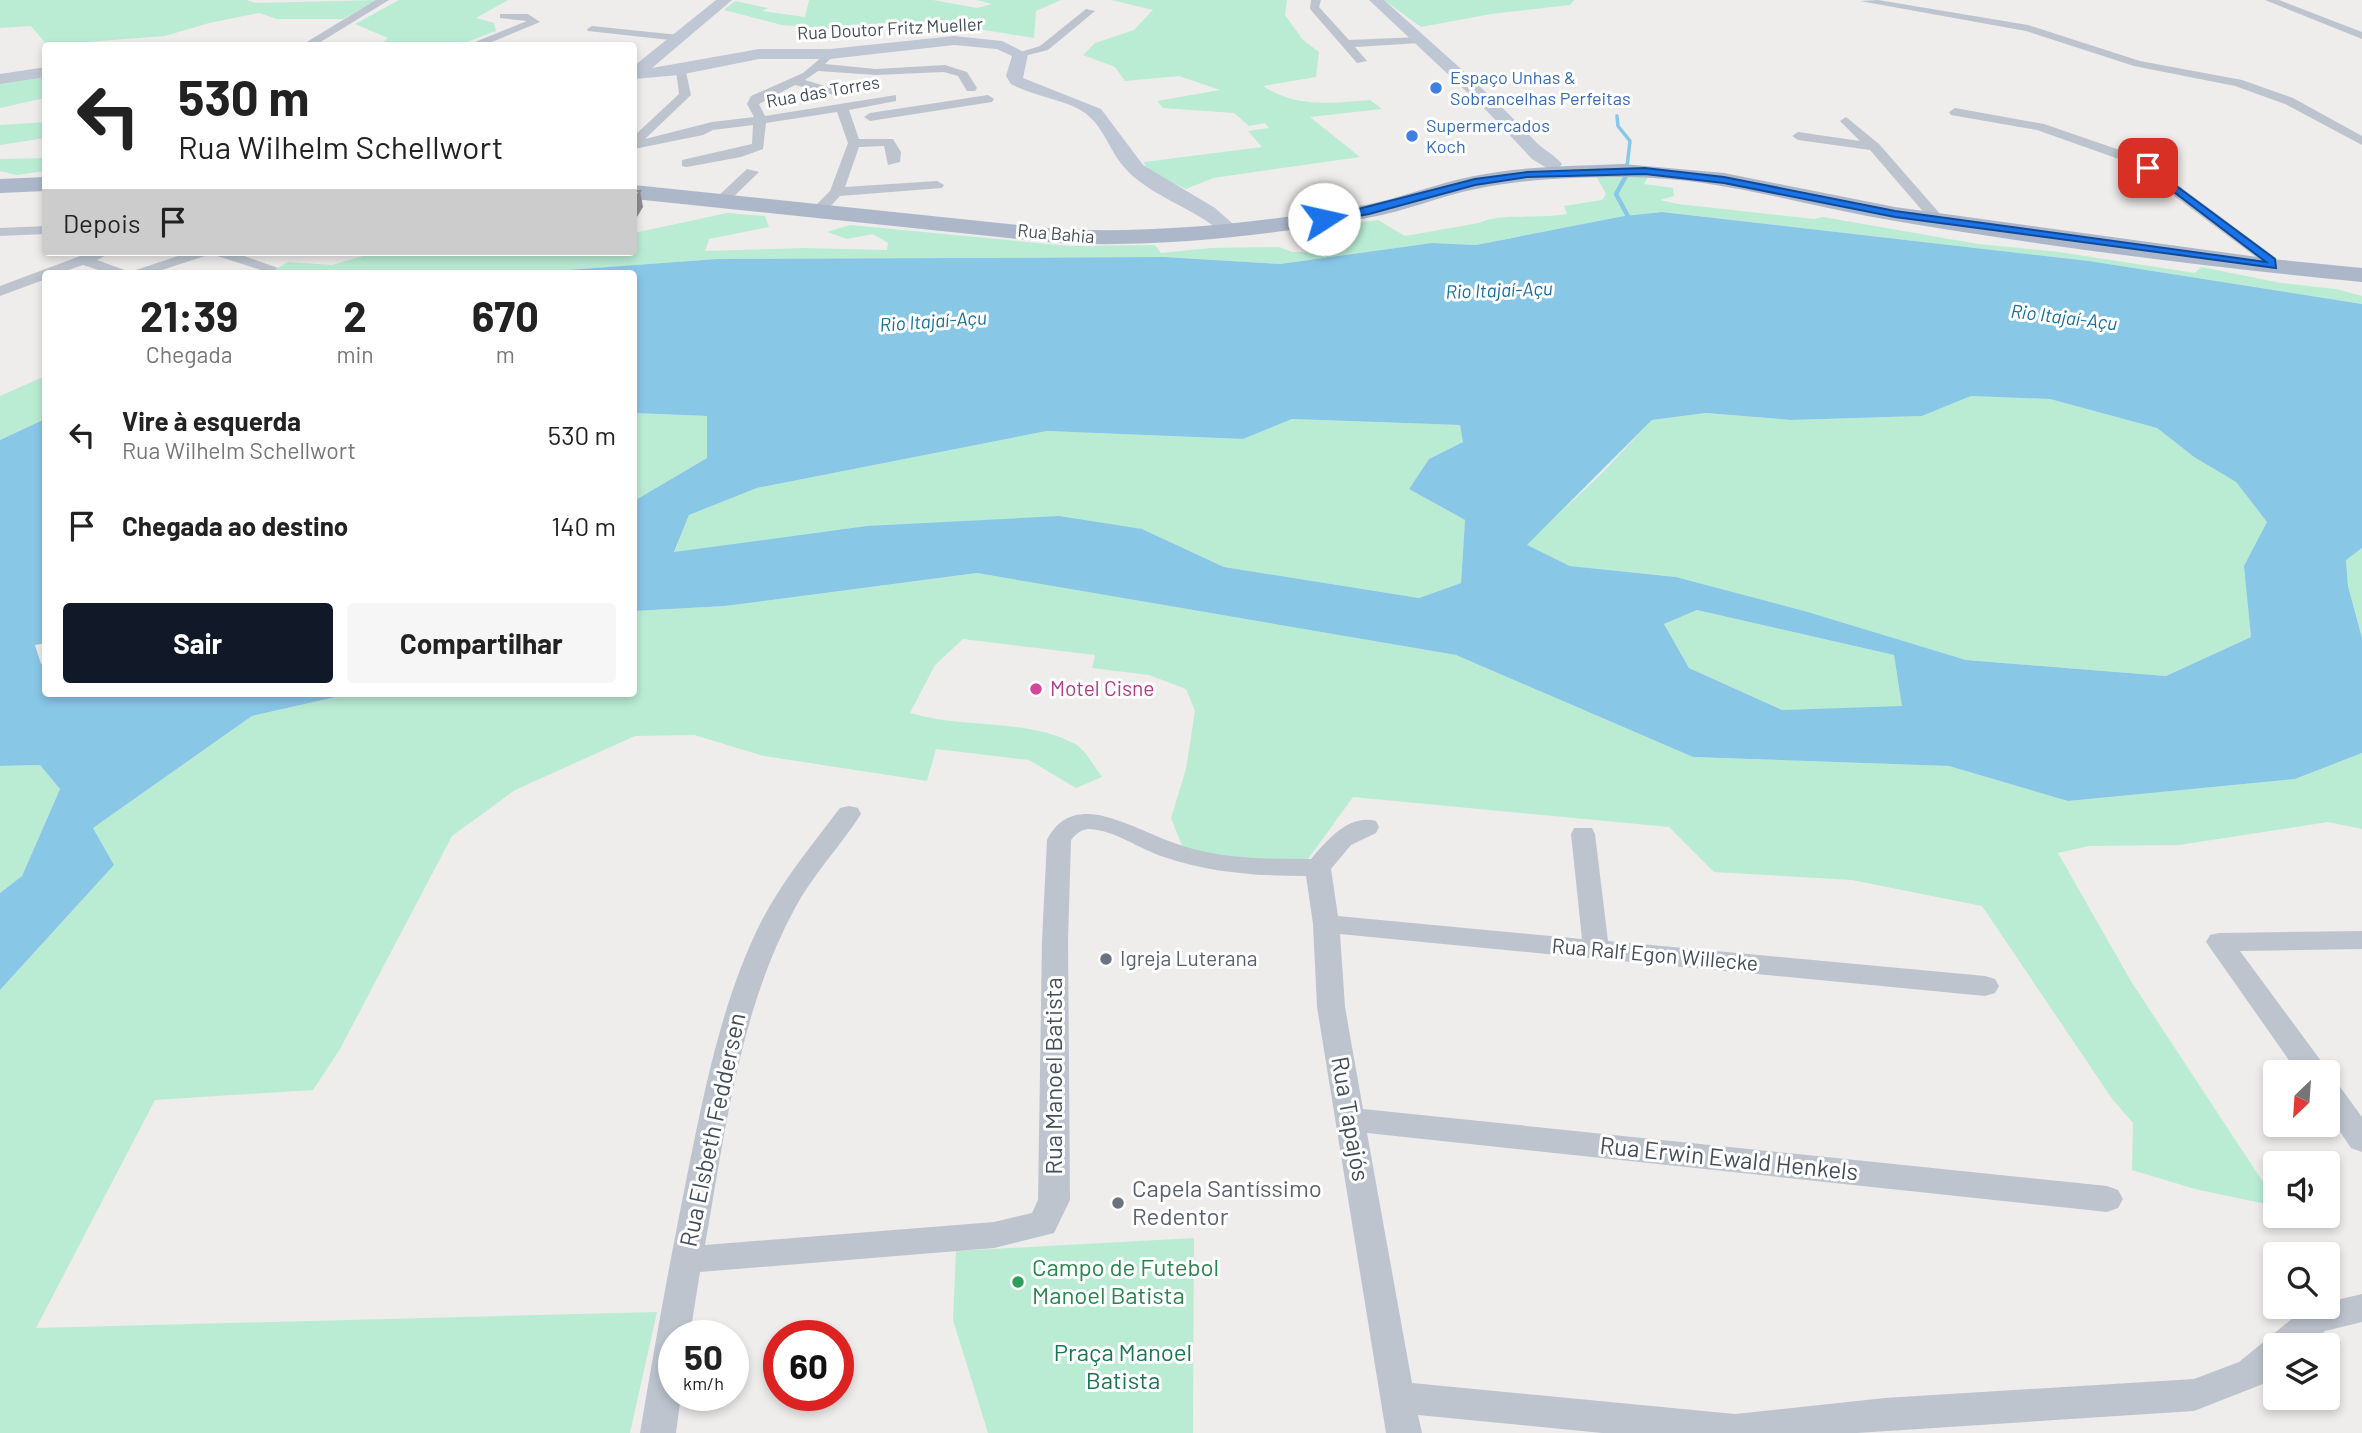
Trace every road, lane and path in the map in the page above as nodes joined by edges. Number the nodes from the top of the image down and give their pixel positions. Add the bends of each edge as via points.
1 (384, 0) edge
2 (725, 0) edge
3 (1316, 0) edge
4 (1376, 0) edge
5 (2270, 0) edge
6 (1865, 1) edge
7 (1989, 6) dead end
8 (1090, 11) dead end
9 (504, 16) dead end
10 (1964, 18) junction
11 (2362, 18) edge
12 (592, 29) dead end
13 (2346, 30) junction
14 (2362, 36) edge
15 (679, 38) junction
16 (1420, 40) junction
17 (312, 42) edge
18 (481, 42) edge
19 (1346, 44) junction
20 (1020, 54) junction
21 (823, 61) junction
22 (1361, 61) dead end
23 (637, 71) edge
24 (680, 72) junction
25 (42, 73) edge
26 (637, 73) edge
27 (0, 79) edge
28 (794, 81) junction
29 (971, 88) dead end
30 (834, 93) dead end
31 (892, 98) dead end
32 (988, 99) dead end
33 (842, 108) junction
34 (1955, 112) dead end
35 (760, 121) junction
36 (849, 121) junction
37 (1846, 121) dead end
38 (1798, 136) dead end
39 (637, 140) edge
40 (2362, 141) edge
41 (637, 142) edge
42 (1526, 142) junction
43 (854, 143) junction
44 (1874, 147) junction
45 (893, 162) dead end
46 (687, 163) dead end
47 (1555, 168) junction
48 (1521, 170) junction
49 (752, 172) dead end
50 (42, 184) edge
51 (937, 185) dead end
52 (0, 186) edge
53 (637, 192) edge
54 (836, 192) junction
55 (721, 201) junction
56 (818, 211) junction
57 (1937, 219) junction
58 (42, 230) edge
59 (1230, 230) junction
60 (0, 232) edge
61 (93, 256) edge
62 (192, 256) edge
63 (230, 256) edge
64 (82, 260) junction
65 (2272, 266) junction
66 (270, 268) dead end
67 (54, 270) edge
68 (114, 270) edge
69 (147, 270) edge
70 (42, 275) edge
71 (2362, 275) edge
72 (0, 291) edge
73 (849, 814) dead end
74 (1367, 827) dead end
75 (1583, 834) dead end
76 (1318, 868) junction
77 (1326, 924) junction
78 (2362, 940) edge
79 (1596, 949) junction
80 (1985, 986) dead end
81 (2305, 1060) edge
82 (2340, 1109) edge
83 (1350, 1119) junction
84 (2362, 1140) edge
85 (2107, 1199) dead end
86 (685, 1260) junction
87 (2362, 1308) edge
88 (2299, 1333) edge
89 (2263, 1363) edge
90 (1399, 1397) junction
91 (658, 1433) edge
92 (1404, 1433) edge

1 - 17 street
2 - 15 street
3 - 19 street via 1314,7
4 - 16 street
5 - 13 street
6 - 10 street
7 - 10 street
8 - 20 street via 1044,48
9 - 18 street via 535,22
10 - 40 street via 2028,28 2138,64 2238,83 2289,101
11 - 13 street
12 - 15 street
13 - 14 street
15 - 23 street
16 - 19 street
16 - 42 street
19 - 22 street
20 - 21 street, Rua Doutor Fritz Mueller via 977,42
20 - 59 street via 1014,76 1017,81 1088,107 1134,167 1198,204
21 - 24 street, Rua Doutor Fritz Mueller via 749,55
21 - 28 street
21 - 29 street via 876,72 945,68 963,74
24 - 26 street, Rua Doutor Fritz Mueller
24 - 39 street via 685,95
25 - 27 street
28 - 30 street
28 - 35 street via 755,99
31 - 33 street, Rua das Torres
32 - 36 street
33 - 35 street, Rua das Torres
33 - 36 street
34 - 65 street via 2040,127 2135,160
35 - 41 street, Rua das Torres
35 - 46 street via 758,146
36 - 43 street
37 - 44 street
38 - 44 street
42 - 47 street
42 - 48 street
43 - 45 street via 888,142
43 - 54 street
44 - 57 street
47 - 48 main road, Rua Bahia
47 - 57 main road, Rua Bahia via 1724,180 1856,208
48 - 59 main road, Rua Bahia via 1369,211
49 - 55 street
50 - 52 main road
51 - 54 street
53 - 55 main road, Rua Bahia
54 - 56 street
55 - 56 main road, Rua Bahia
56 - 59 main road, Rua Bahia via 1087,238
57 - 65 main road, Rua Bahia
58 - 60 street
61 - 64 street
62 - 69 street
63 - 66 street
64 - 67 street
64 - 68 street
65 - 71 main road, Rua Bahia
70 - 72 street
73 - 86 street, Rua Elsbeth Feddersen via 775,920 750,975 729,1041
74 - 76 street via 1342,839
75 - 79 street
76 - 77 street, Rua Tapajós
76 - 86 street, Rua Manoel Batista via 1244,868 1206,862 1113,827 1088,821 1074,824 1059,840 1054,1200 1043,1224 994,1235
77 - 79 street, Rua Ralf Egon Willecke
77 - 83 street, Rua Tapajós via 1331,1007
78 - 81 street via 2219,942
79 - 80 street, Rua Ralf Egon Willecke
82 - 84 street
83 - 85 street, Rua Erwin Ewald Henkels
83 - 90 street, Rua Tapajós
86 - 91 street, Rua Elsbeth Feddersen
87 - 88 street via 2316,1319
89 - 90 street via 2251,1373 2194,1395 1885,1414 1735,1430
90 - 92 street, Rua Tapajós

